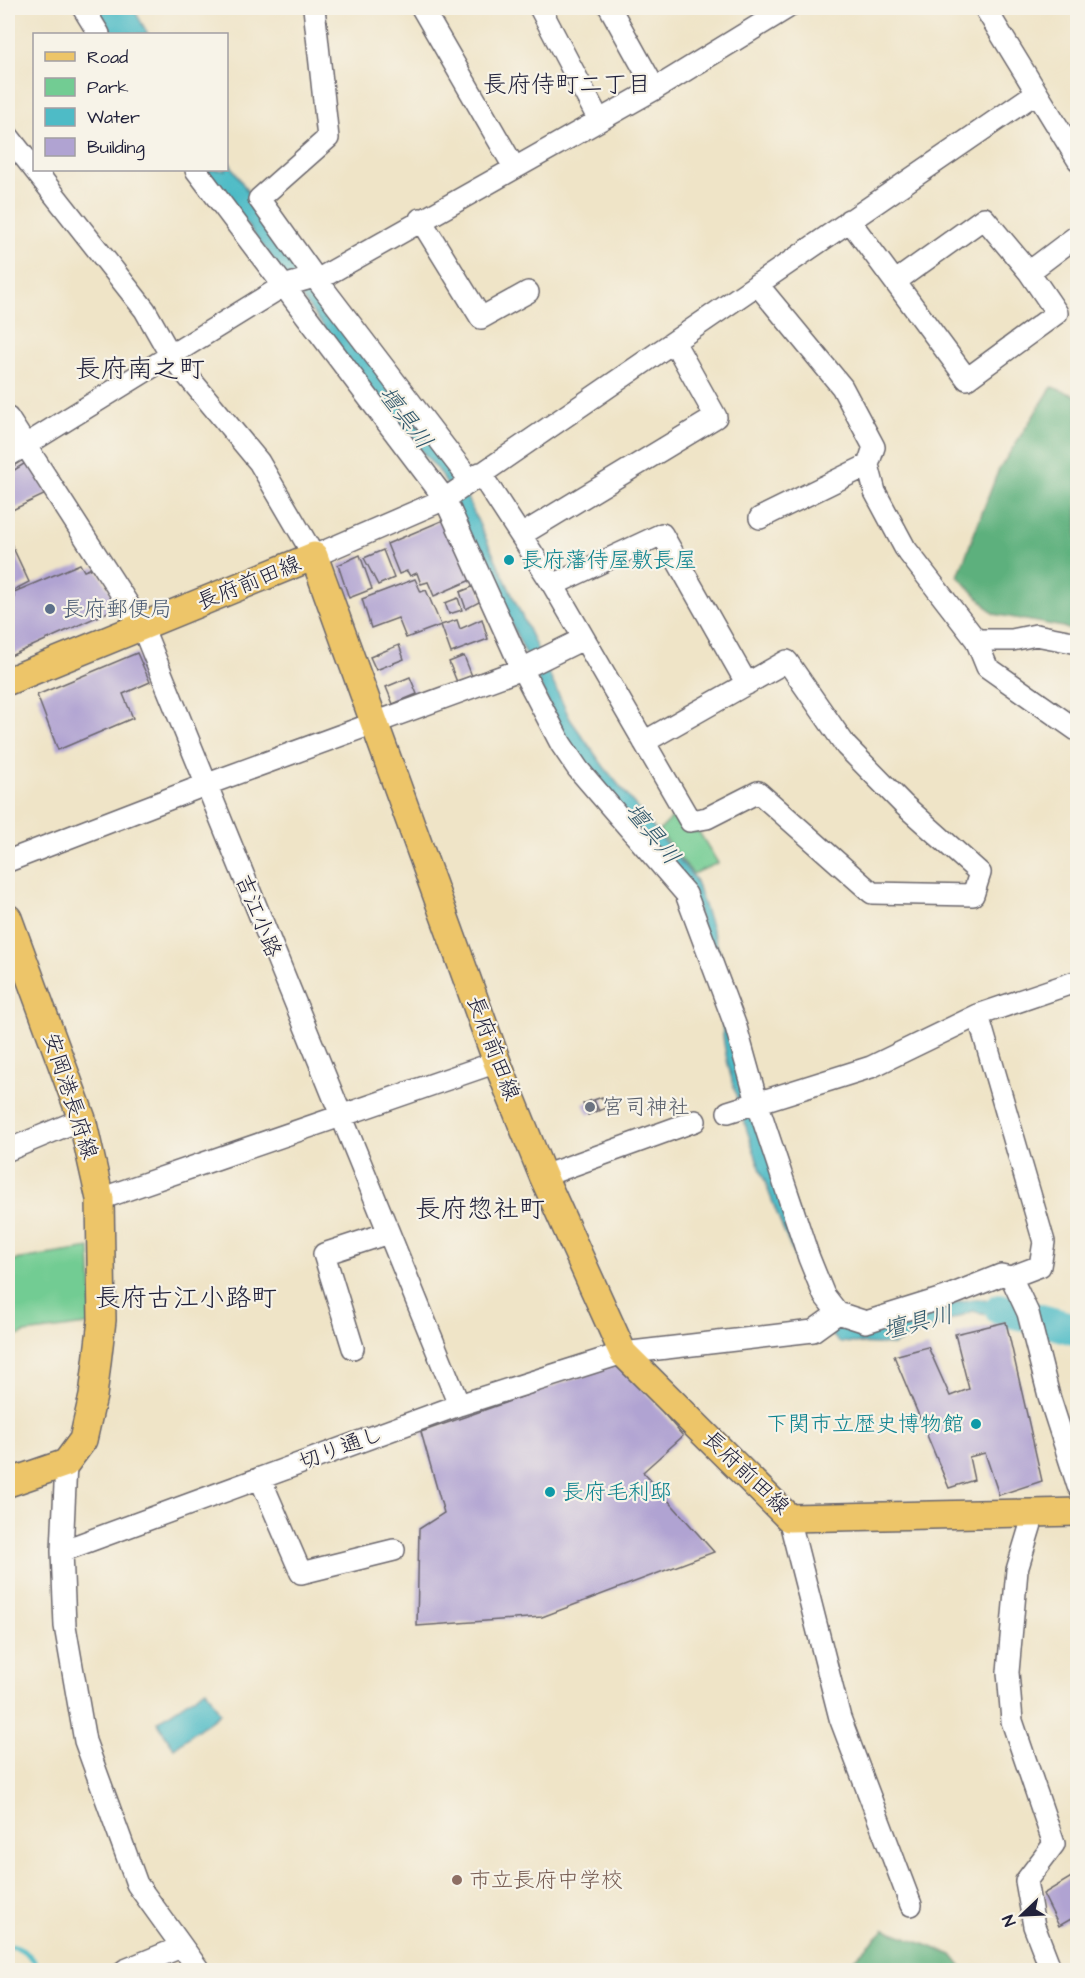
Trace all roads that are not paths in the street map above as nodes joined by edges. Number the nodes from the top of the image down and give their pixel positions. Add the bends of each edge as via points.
1 (83, 8) edge
2 (314, 8) edge
3 (422, 8) edge
4 (540, 8) edge
5 (610, 8) edge
6 (787, 8) edge
7 (985, 8) edge
8 (98, 33) edge
9 (655, 89) junction
10 (1036, 93) junction
11 (599, 120) junction
12 (8, 136) edge
13 (1077, 160) edge
14 (514, 167) junction
15 (33, 168) edge
16 (36, 171) edge
17 (197, 171) edge
18 (420, 219) junction
19 (849, 220) junction
20 (1077, 236) edge
21 (1029, 272) junction
22 (314, 279) junction
23 (896, 281) junction
24 (285, 284) junction
25 (757, 284) junction
26 (528, 292) dead end
27 (674, 342) junction
28 (171, 356) junction
29 (8, 418) edge
30 (16, 450) edge
31 (868, 465) junction
32 (462, 487) junction
33 (760, 518) dead end
34 (521, 536) junction
35 (314, 556) junction
36 (553, 585) junction
37 (142, 626) junction
38 (583, 639) junction
39 (976, 640) junction
40 (1077, 643) edge
41 (531, 665) junction
42 (8, 681) edge
43 (747, 684) junction
44 (374, 721) junction
45 (1077, 732) edge
46 (644, 742) junction
47 (205, 785) junction
48 (8, 861) edge
49 (8, 922) edge
50 (1077, 981) edge
51 (978, 1015) junction
52 (497, 1062) junction
53 (743, 1107) junction
54 (340, 1115) junction
55 (82, 1119) junction
56 (695, 1121) dead end
57 (8, 1150) edge
58 (543, 1176) junction
59 (100, 1199) junction
60 (388, 1233) junction
61 (1011, 1277) junction
62 (838, 1313) junction
63 (353, 1348) dead end
64 (623, 1353) junction
65 (459, 1405) junction
66 (66, 1463) junction
67 (260, 1478) junction
68 (8, 1483) edge
69 (1077, 1486) edge
70 (1077, 1512) edge
71 (1034, 1514) junction
72 (789, 1518) junction
73 (394, 1550) dead end
74 (62, 1551) junction
75 (911, 1905) dead end
76 (181, 1947) junction
77 (125, 1971) edge
78 (199, 1971) edge
79 (1051, 1971) edge

1 - 8 street
2 - 22 street via 328,138 259,199
3 - 14 street
4 - 11 street
5 - 9 street
6 - 9 street
7 - 10 street
9 - 11 street
10 - 13 street
10 - 19 street
11 - 14 street
12 - 15 street
14 - 18 street
16 - 28 street via 145,310
17 - 24 street
18 - 22 street
18 - 26 street via 481,318
19 - 23 street
19 - 25 street
20 - 21 street
21 - 23 street via 984,218
21 - 23 street via 1057,313 967,379
22 - 24 street
22 - 32 street
24 - 28 street
24 - 32 street
25 - 27 street
25 - 31 street via 842,387 874,447
27 - 32 street
27 - 34 street via 716,417
28 - 30 street
28 - 35 street via 259,462
29 - 30 street, 吉江小路
30 - 37 street, 吉江小路
31 - 33 street
31 - 39 street via 875,492 905,548
32 - 34 street
32 - 35 street
32 - 41 street
34 - 36 street
35 - 37 main road, 長府前田線
35 - 44 main road, 長府前田線
36 - 38 street
36 - 43 street via 662,534
37 - 42 main road, 長府前田線
37 - 47 street, 吉江小路
38 - 41 street
38 - 46 street
39 - 40 street via 1012,640 1035,634
39 - 45 street via 987,667
41 - 44 street
41 - 53 street via 561,744 686,894 736,1027
43 - 46 street
43 - 46 street via 787,661 846,746 980,873 973,895 872,893 758,792 707,818 690,821
44 - 47 street
44 - 52 main road, 長府前田線
47 - 48 street
47 - 54 street, 吉江小路
49 - 55 main road, 安岡港長府線
50 - 51 street
51 - 53 street via 871,1067
51 - 61 street via 1044,1242 1040,1266
52 - 54 street
52 - 58 main road, 長府前田線
53 - 62 street via 824,1295
54 - 59 street
54 - 60 street, 吉江小路
55 - 57 street
55 - 59 main road, 安岡港長府線
56 - 58 street
58 - 64 main road, 長府前田線
59 - 66 main road, 安岡港長府線 via 102,1320 93,1396 83,1440
60 - 63 street via 324,1254
60 - 65 street, 吉江小路
61 - 62 street via 1001,1275 866,1323
61 - 69 street via 1028,1313
62 - 64 street, 切り通し via 813,1331
64 - 65 street, 切り通し
64 - 72 main road, 長府前田線
65 - 67 street, 切り通し
66 - 68 main road
66 - 74 street
67 - 73 street via 301,1573
67 - 74 street, 切り通し
70 - 71 main road, 長府前田線
71 - 72 main road, 長府前田線
71 - 79 street via 1017,1570 1008,1672 1012,1721 1054,1844 1026,1881 1034,1926
72 - 75 street via 840,1718
74 - 76 street via 65,1626 85,1741 137,1884
76 - 77 street
76 - 78 street

